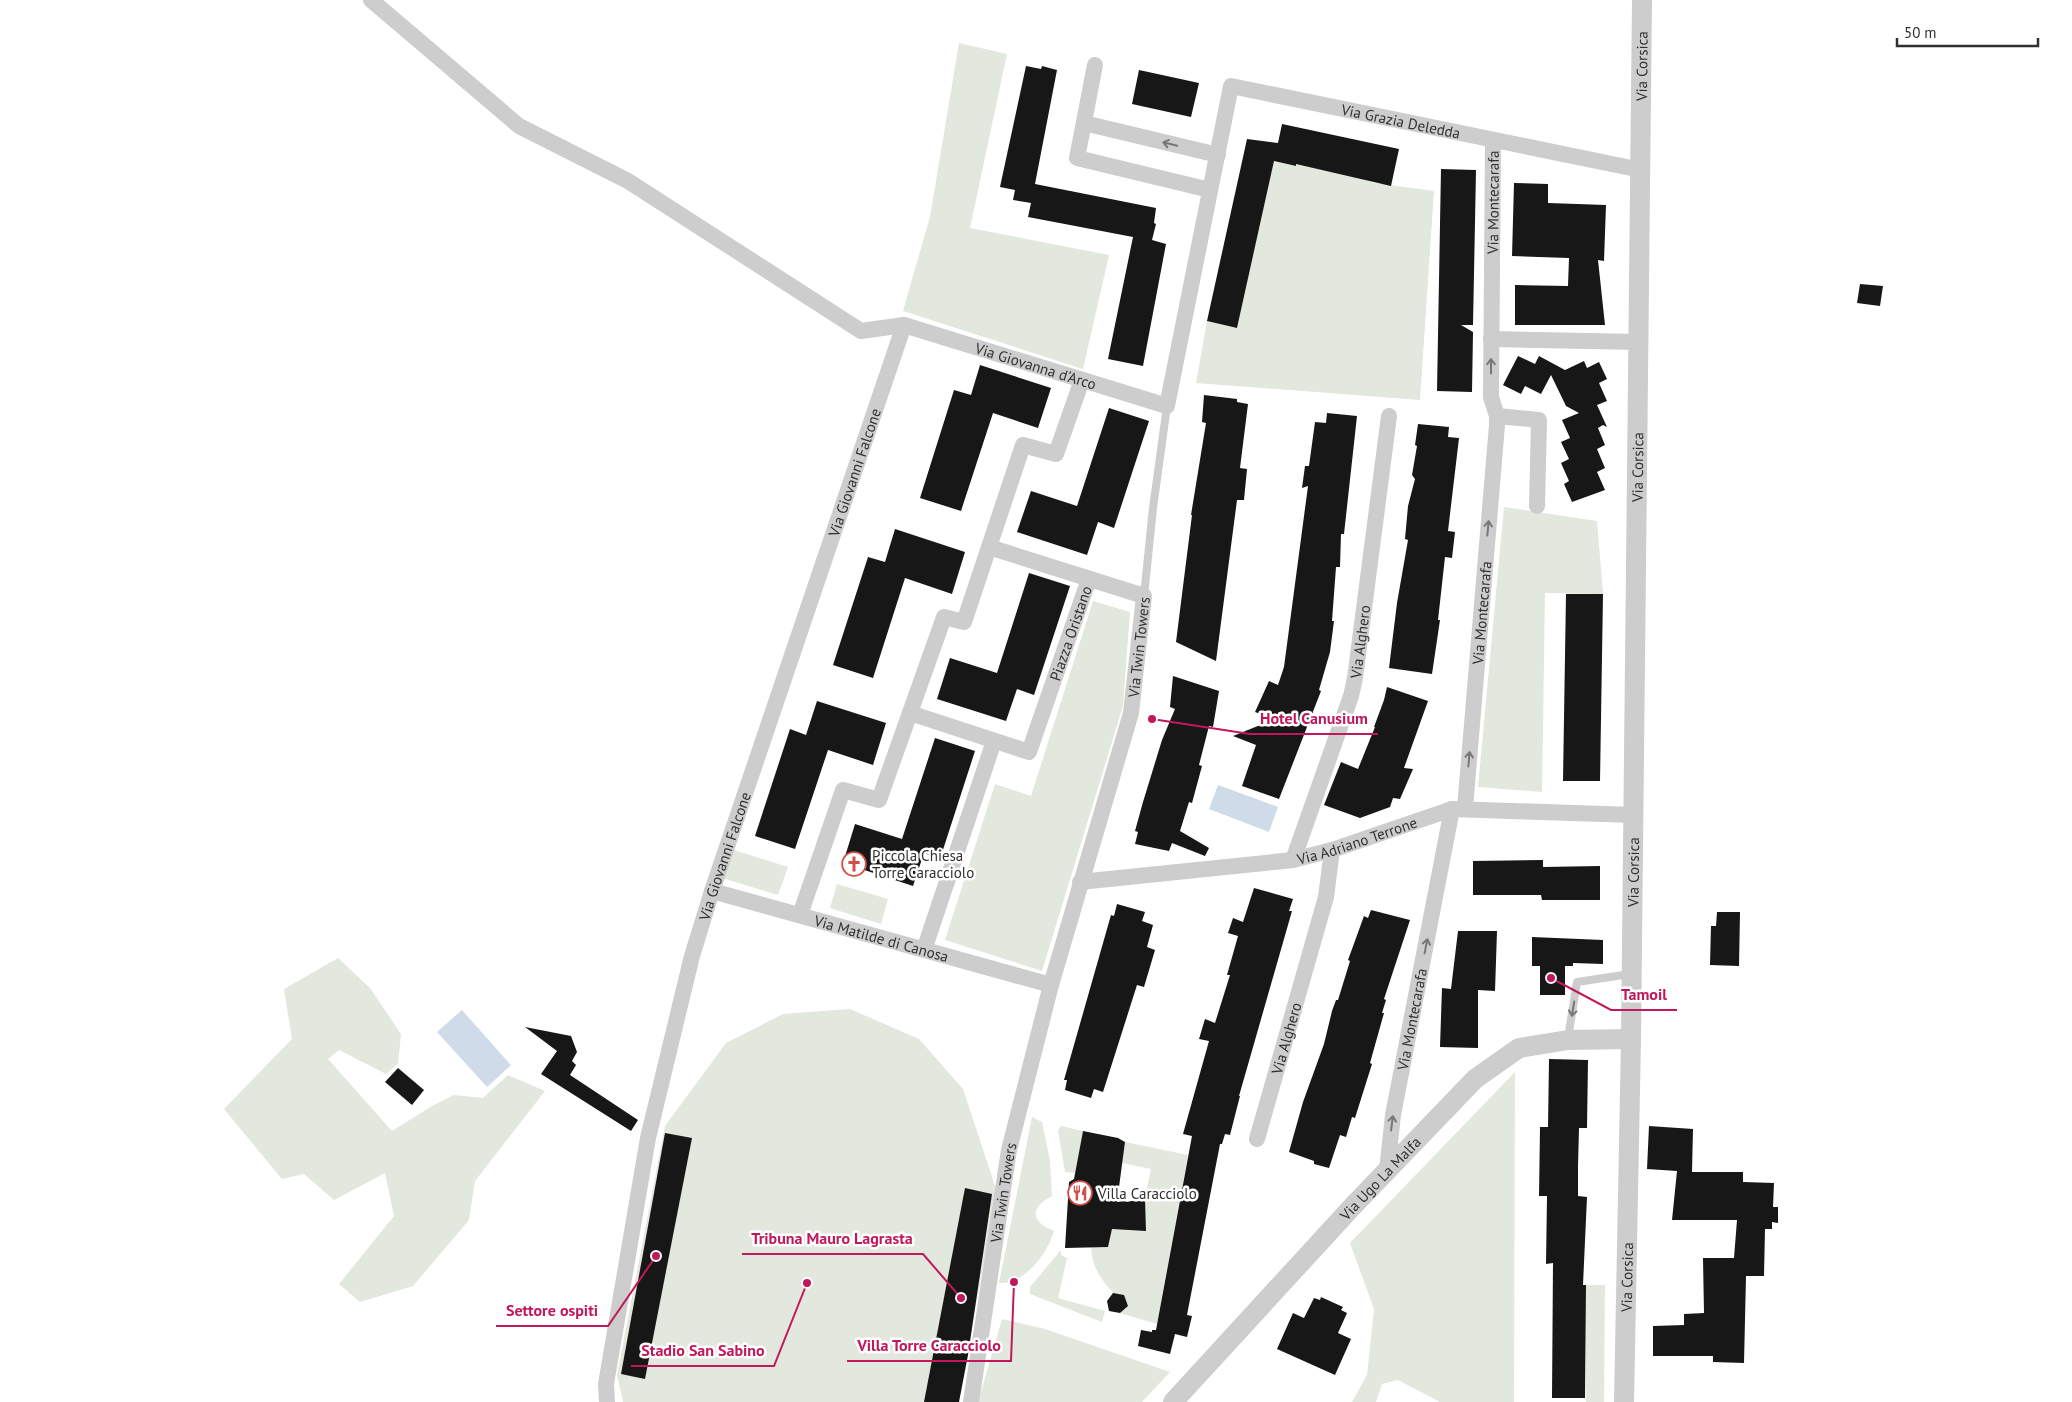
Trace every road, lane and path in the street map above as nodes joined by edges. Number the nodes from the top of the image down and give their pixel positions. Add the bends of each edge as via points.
1 (371, 0) edge
2 (1642, 0) edge
3 (1095, 65) dead end
4 (1084, 123) junction
5 (1493, 140) junction
6 (1218, 155) junction
7 (1641, 170) junction
8 (1210, 190) junction
9 (904, 325) junction
10 (1491, 339) junction
11 (1639, 342) junction
12 (1082, 380) junction
13 (1167, 406) junction
14 (1389, 416) dead end
15 (1497, 416) junction
16 (1537, 506) dead end
17 (989, 547) junction
18 (1089, 579) junction
19 (1144, 596) junction
20 (910, 713) junction
21 (994, 741) junction
22 (1459, 808) junction
23 (1634, 815) junction
24 (1332, 850) junction
25 (1293, 860) junction
26 (1080, 882) junction
27 (712, 891) junction
28 (800, 915) junction
29 (924, 950) junction
30 (1632, 974) junction
31 (1051, 985) junction
32 (1632, 1039) junction
33 (1568, 1040) junction
34 (1257, 1139) dead end
35 (1387, 1172) junction
36 (607, 1402) edge
37 (971, 1402) edge
38 (1173, 1402) edge
39 (1624, 1402) edge

1 - 9 street via 519,126 628,181 861,332
2 - 7 street, Via Corsica
3 - 4 street
6 -> 4 street
4 - 8 street via 1077,158
5 - 6 street, Via Grazia Deledda via 1231,86
5 - 7 street, Via Grazia Deledda
5 - 10 street, Via Montecarafa
6 - 8 street, Via Grazia Deledda
7 - 11 street, Via Corsica
8 - 13 street, Via Grazia Deledda
9 - 12 street, Via Giovanna d'Arco
9 - 27 street, Via Giovanni Falcone
10 - 11 street
15 -> 10 street, Via Montecarafa via 1491,397
11 - 23 street, Via Corsica
12 - 13 street, Via Giovanna d'Arco
12 - 17 street via 1056,454 1023,445
13 - 19 lane, Via Twin Towers
14 - 25 street, Via Alghero via 1355,678
15 - 16 street via 1539,420
22 -> 15 street, Via Montecarafa
17 - 18 street, Piazza Oristano
17 - 20 street via 964,622 944,616
18 - 19 street
18 - 21 street, Piazza Oristano via 1029,752
19 - 26 street, Via Twin Towers via 1131,713
20 - 21 street, Piazza Oristano
20 - 28 street via 878,800 843,790
21 - 29 street
22 - 23 street, Via Adriano Terrone
22 - 24 street, Via Adriano Terrone
35 -> 22 street, Via Montecarafa via 1393,1115
23 - 30 street, Via Corsica
24 - 25 street, Via Adriano Terrone
24 - 34 street, Via Alghero via 1326,897
25 - 26 street, Via Adriano Terrone
26 - 31 street, Via Twin Towers
27 - 28 street, Via Matilde di Canosa
27 - 36 street, Via Giovanni Falcone via 692,956 648,1138 606,1384
28 - 29 street, Via Matilde di Canosa
29 - 31 street, Via Matilde di Canosa
30 - 32 street, Via Corsica
30 -> 33 lane via 1577,982
31 - 37 street, Via Twin Towers via 1009,1150
32 - 33 street, Via Ugo La Malfa
32 - 39 street, Via Corsica
33 - 35 street, Via Ugo La Malfa via 1519,1048 1476,1080
35 - 38 street, Via Ugo La Malfa

